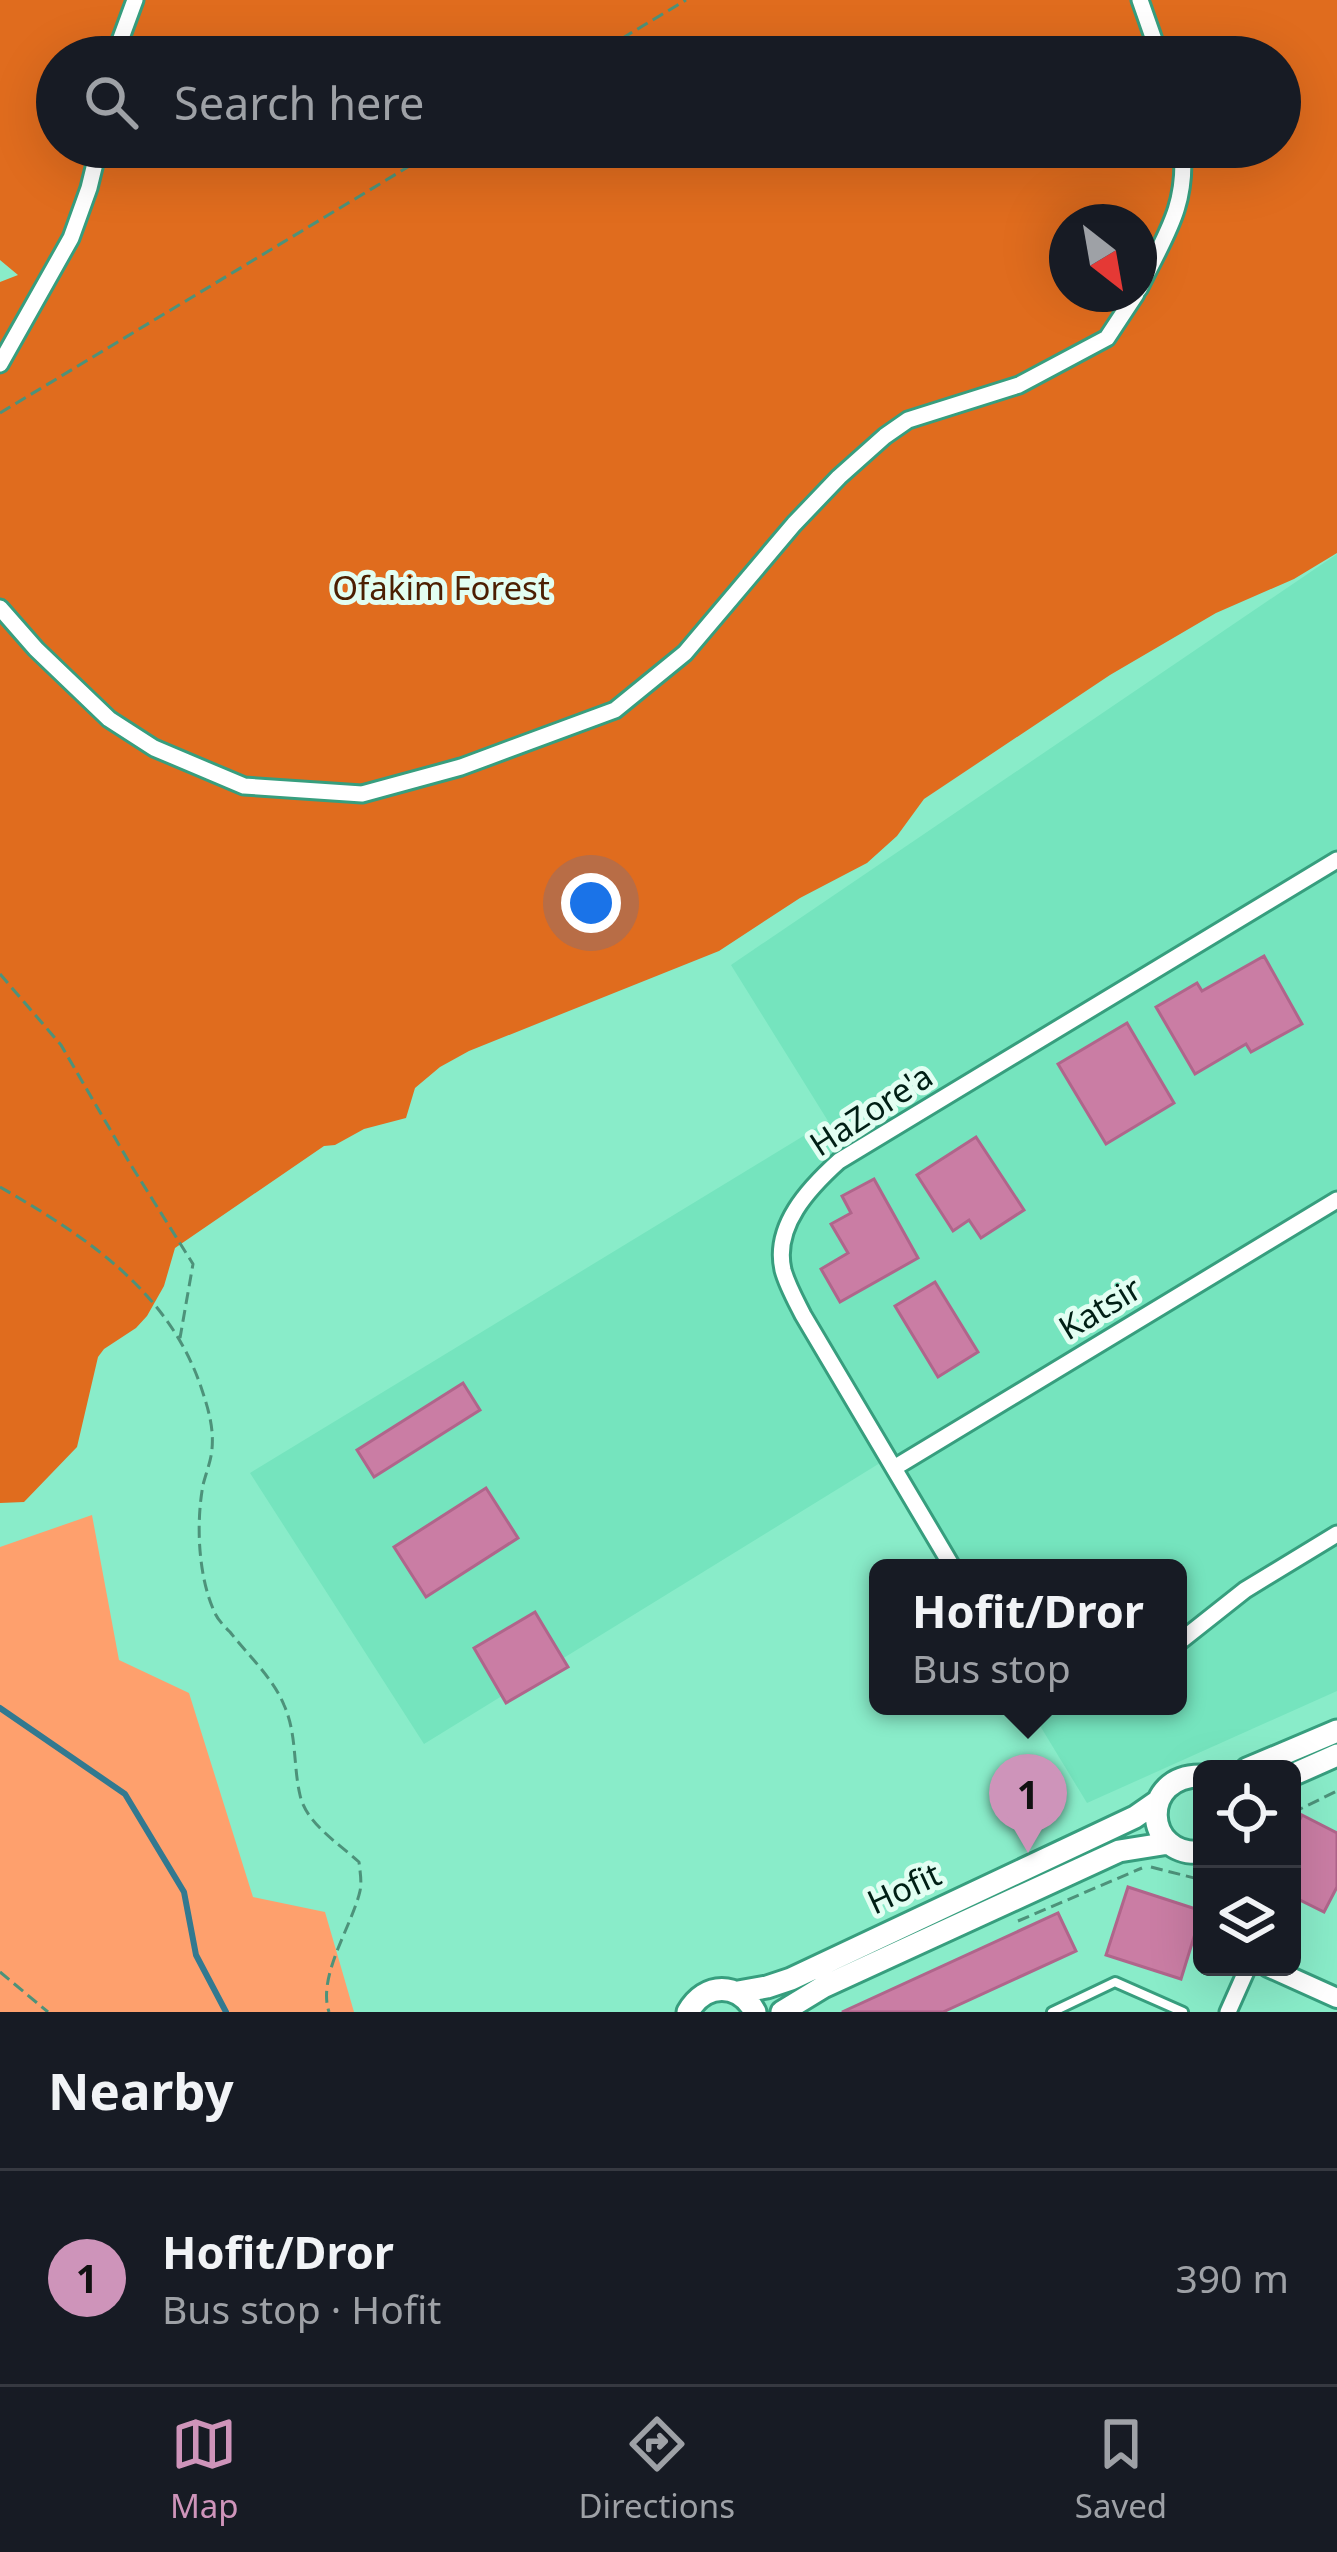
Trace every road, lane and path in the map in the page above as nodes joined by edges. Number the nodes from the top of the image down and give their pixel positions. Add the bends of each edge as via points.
1 (135, 0) edge
2 (686, 0) edge
3 (1140, 0) edge
4 (122, 36) edge
5 (626, 36) edge
6 (1153, 36) edge
7 (94, 168) edge
8 (407, 168) edge
9 (1184, 168) edge
10 (1157, 252) edge
11 (1124, 312) edge
12 (0, 364) edge
13 (0, 412) edge
14 (0, 608) edge
15 (7, 627) edge
16 (1337, 860) edge
17 (0, 974) edge
18 (0, 1187) edge
19 (1337, 1200) edge
20 (180, 1340) junction
21 (894, 1468) junction
22 (1337, 1534) edge
23 (948, 1559) edge
24 (1187, 1635) edge
25 (1337, 1731) edge
26 (1337, 1755) edge
27 (1268, 1760) edge
28 (1301, 1770) edge
29 (1193, 1776) edge
30 (1337, 1792) edge
31 (1158, 1801) junction
32 (1301, 1809) edge
33 (1169, 1844) junction
34 (1193, 1851) edge
35 (1193, 1878) edge
36 (1021, 1919) dead end
37 (0, 1972) edge
38 (1244, 1976) edge
39 (1290, 1976) edge
40 (738, 1992) junction
41 (1336, 1995) edge
42 (49, 2012) edge
43 (329, 2012) edge
44 (688, 2012) edge
45 (755, 2012) edge
46 (782, 2012) edge
47 (1052, 2012) edge
48 (1183, 2012) edge
49 (1228, 2012) edge

1 - 4 street
2 - 5 path
3 - 6 street
7 - 12 street via 71,238
8 - 13 path
9 - 10 street via 1180,205
11 - 15 street via 1107,338 1018,385 908,420 885,436 794,524 686,653 615,710 461,767 362,794 244,786 109,719
14 - 15 street
16 - 21 street, HaZore'a via 838,1161 800,1202 784,1238 783,1272
17 - 20 path via 61,1045 193,1264
18 - 20 path via 99,1249 145,1290
19 - 21 street, Katsir
20 - 43 path via 211,1417 200,1526 214,1613 286,1708 300,1798 359,1862 362,1888 342,1935
21 - 23 street, HaZore'a
22 - 24 street
25 - 27 main road
26 - 28 main road
29 - 31 main road, Hofit via 1174,1780
30 - 32 path
31 - 33 main road via 1157,1824
31 - 40 main road, Hofit via 791,1979
33 - 34 main road
33 - 46 main road, Hofit via 1119,1851
35 - 36 path via 1148,1866
37 - 42 path
38 - 49 street
39 - 41 street
40 - 44 main road, Hofit via 704,1993
40 - 45 main road
47 - 48 lane via 1115,1982

